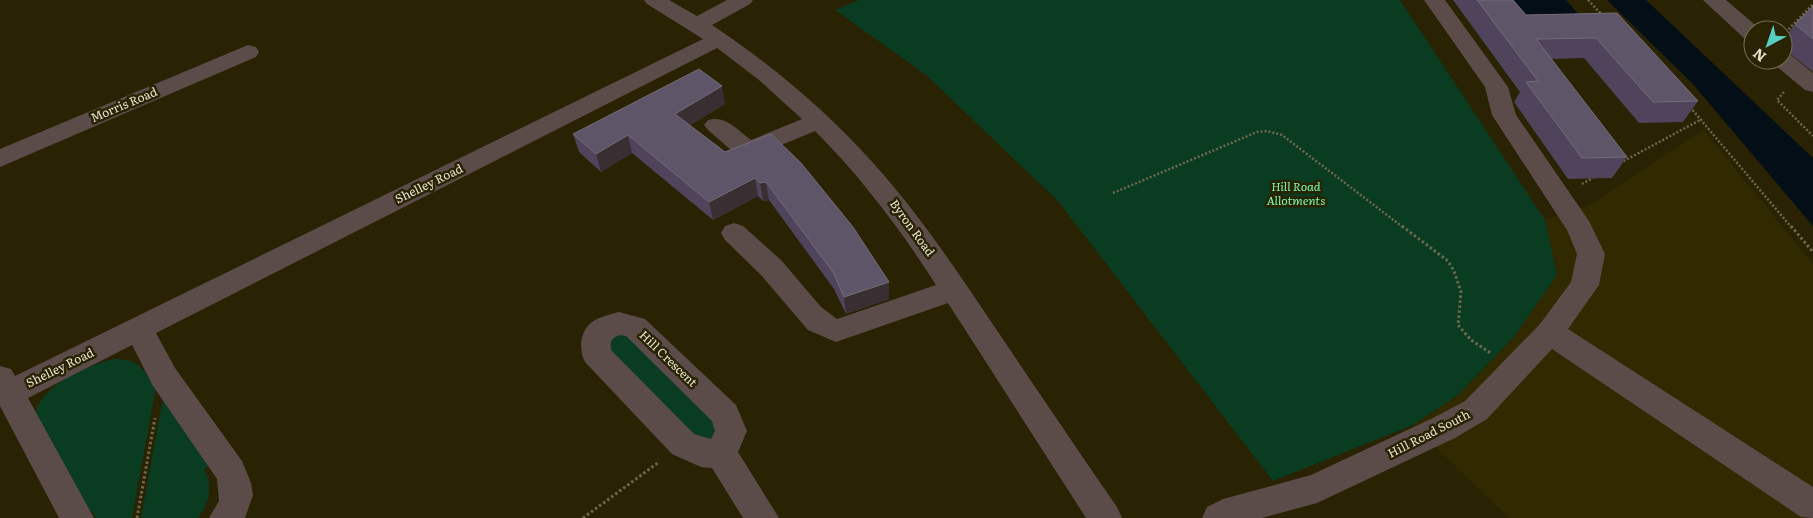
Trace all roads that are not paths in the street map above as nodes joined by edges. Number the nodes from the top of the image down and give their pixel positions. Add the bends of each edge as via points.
1 (654, 0) edge
2 (743, 0) edge
3 (1434, 0) edge
4 (1713, 0) edge
5 (697, 25) junction
6 (1743, 26) edge
7 (719, 40) junction
8 (248, 52) dead end
9 (1793, 68) edge
10 (1813, 85) edge
11 (818, 121) junction
12 (716, 125) dead end
13 (0, 159) edge
14 (734, 233) dead end
15 (955, 290) junction
16 (139, 329) junction
17 (1550, 332) junction
18 (4, 386) edge
19 (721, 454) junction
20 (1813, 506) edge
21 (77, 518) edge
22 (226, 518) edge
23 (762, 518) edge
24 (1105, 518) edge
25 (1219, 518) edge

1 - 5 street, Byron Road
2 - 5 street
3 - 17 street, Hill Road South via 1496,87 1504,115 1580,228 1591,254 1585,285
4 - 6 street
5 - 7 street, Byron Road
7 - 11 street, Byron Road via 752,62
7 - 16 street, Shelley Road
8 - 13 street, Morris Road
9 - 10 street
11 - 12 street via 748,151
11 - 15 street, Byron Road via 862,176 894,202 916,243
14 - 15 street via 828,329 836,331
15 - 24 street, Byron Road
16 - 18 street, Shelley Road
16 - 22 street via 164,377 230,471 237,487 237,501
17 - 20 street
17 - 25 street, Hill Road South via 1476,410 1444,428 1317,488 1235,510
18 - 21 street, Shelley Road
19 - 19 street, Hill Crescent via 702,453 683,444 596,354 594,342 602,330 619,323 635,327 724,414 731,431
19 - 23 street

